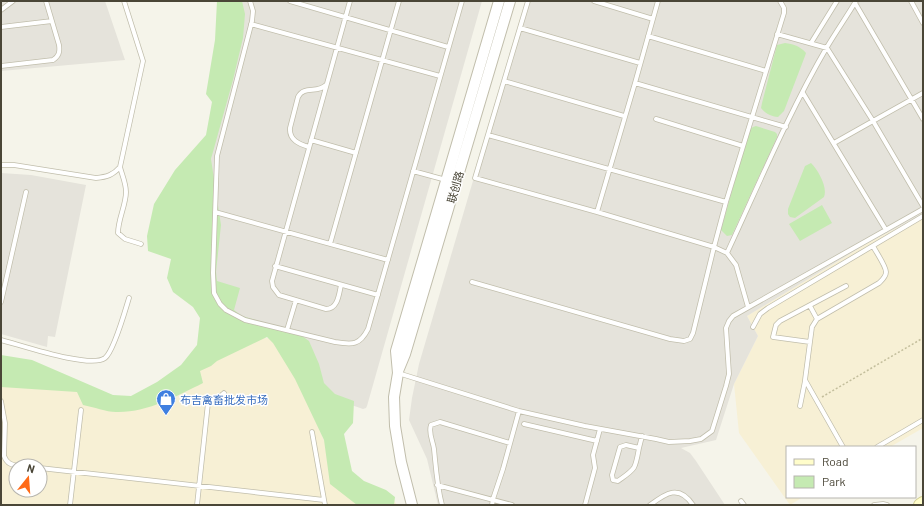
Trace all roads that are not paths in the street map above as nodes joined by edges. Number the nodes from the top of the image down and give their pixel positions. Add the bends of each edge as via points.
1 (13, 1) edge
2 (46, 1) edge
3 (124, 1) edge
4 (290, 1) edge
5 (350, 1) edge
6 (399, 1) edge
7 (462, 1) edge
8 (500, 1) edge
9 (510, 1) edge
10 (528, 1) edge
11 (594, 1) edge
12 (658, 1) edge
13 (780, 1) edge
14 (837, 1) edge
15 (911, 1) edge
16 (251, 2) edge
17 (856, 2) edge
18 (1, 10) edge
19 (346, 17) junction
20 (653, 18) junction
21 (52, 21) junction
22 (923, 23) edge
23 (251, 24) junction
24 (1, 27) edge
25 (520, 28) junction
26 (391, 30) junction
27 (777, 34) junction
28 (648, 36) junction
29 (811, 43) junction
30 (337, 48) junction
31 (448, 48) junction
32 (827, 48) junction
33 (382, 60) junction
34 (640, 63) junction
35 (1, 66) edge
36 (766, 71) junction
37 (440, 76) junction
38 (504, 81) junction
39 (635, 82) junction
40 (327, 83) junction
41 (803, 93) junction
42 (923, 93) edge
43 (912, 99) junction
44 (624, 116) junction
45 (752, 116) junction
46 (923, 119) edge
47 (656, 120) dead end
48 (873, 121) junction
49 (786, 127) junction
50 (488, 135) junction
51 (311, 140) junction
52 (834, 143) junction
53 (743, 146) junction
54 (309, 147) junction
55 (356, 153) junction
56 (1, 165) edge
57 (120, 166) junction
58 (609, 170) junction
59 (413, 171) junction
60 (451, 181) junction
61 (26, 192) dead end
62 (726, 202) junction
63 (923, 208) edge
64 (215, 212) junction
65 (597, 212) junction
66 (923, 216) edge
67 (886, 230) junction
68 (285, 232) junction
69 (141, 244) dead end
70 (330, 244) junction
71 (873, 246) junction
72 (714, 247) junction
73 (727, 253) junction
74 (388, 260) junction
75 (275, 266) junction
76 (472, 282) dead end
77 (341, 285) junction
78 (846, 286) dead end
79 (378, 295) junction
80 (129, 298) dead end
81 (296, 300) junction
82 (1, 302) edge
83 (810, 306) junction
84 (748, 307) junction
85 (817, 319) junction
86 (754, 327) dead end
87 (286, 330) junction
88 (1, 340) edge
89 (810, 342) junction
90 (398, 373) junction
91 (805, 380) junction
92 (224, 393) dead end
93 (1, 401) edge
94 (800, 406) dead end
95 (80, 410) dead end
96 (519, 412) junction
97 (923, 420) edge
98 (524, 424) dead end
99 (600, 429) junction
100 (312, 432) dead end
101 (642, 436) junction
102 (597, 441) junction
103 (510, 443) junction
104 (843, 446) edge
105 (879, 446) edge
106 (639, 448) junction
107 (8, 462) edge
108 (48, 469) edge
109 (74, 472) junction
110 (437, 485) junction
111 (199, 487) junction
112 (492, 499) junction
113 (324, 500) junction
114 (923, 503) edge
115 (70, 505) edge
116 (197, 505) edge
117 (325, 505) edge
118 (412, 505) edge
119 (442, 505) edge
120 (492, 505) edge
121 (512, 505) edge
122 (585, 505) edge
123 (650, 505) edge
124 (693, 505) edge
125 (874, 505) edge
126 (887, 505) edge
127 (920, 505) edge

1 - 18 lane
2 - 21 lane
3 - 57 lane via 143,61
4 - 19 lane
5 - 19 lane
6 - 26 lane
7 - 31 lane
8 - 60 street, 联创路
9 - 60 street, 联创路
10 - 25 lane
11 - 20 lane
12 - 20 lane
13 - 27 lane via 784,13
14 - 29 lane
15 - 22 lane
16 - 23 lane via 254,11
17 - 32 lane
17 - 43 lane
19 - 26 lane
19 - 30 lane
20 - 28 lane
21 - 24 lane
21 - 35 lane via 60,50 57,58
23 - 30 lane
23 - 64 lane via 217,156
25 - 34 lane
25 - 38 lane
26 - 31 lane
26 - 33 lane
27 - 29 lane
27 - 36 lane
28 - 34 lane
28 - 36 lane
29 - 32 lane
30 - 33 lane
30 - 40 lane
31 - 37 lane
32 - 41 lane
32 - 48 lane
33 - 37 lane
33 - 55 lane
34 - 39 lane
36 - 45 lane
37 - 59 lane
38 - 44 lane
38 - 50 lane
39 - 44 lane
39 - 45 lane
40 - 51 lane
40 - 54 lane via 320,89 303,90 298,97 290,133 296,141
41 - 49 lane
41 - 52 lane
42 - 43 lane
43 - 46 lane
43 - 48 lane
44 - 58 lane
45 - 49 lane
45 - 53 lane
47 - 53 lane
48 - 52 lane
48 - 63 lane
49 - 73 lane
50 - 58 lane
50 - 65 lane via 475,178
51 - 54 lane
51 - 55 lane
52 - 67 lane
53 - 62 lane
54 - 68 lane
55 - 70 lane
56 - 57 lane via 96,178 114,173
57 - 69 lane via 126,194 118,233 125,239
58 - 62 lane
58 - 65 lane
59 - 60 lane
59 - 74 lane
60 - 90 street, 联创路 via 396,351
61 - 82 lane
62 - 72 lane
63 - 67 lane
64 - 68 lane
64 - 87 lane via 213,273 216,298 235,316
65 - 72 lane
66 - 71 lane
67 - 84 lane
68 - 70 lane
68 - 75 lane
70 - 74 lane
71 - 85 lane via 886,272 883,279
71 - 86 lane via 768,308 760,314
72 - 73 lane
72 - 76 lane via 693,333 690,339 684,341
73 - 84 lane via 736,265
74 - 79 lane
75 - 77 lane
75 - 81 lane via 272,281 275,291 279,295
77 - 79 lane
77 - 81 lane via 335,305 330,309
78 - 83 lane
79 - 87 lane via 368,328 363,338 356,343 335,342
80 - 88 lane via 111,350 105,358 94,362 78,361
81 - 87 lane
83 - 85 lane
83 - 89 lane via 780,321 776,325 773,337
84 - 101 lane via 733,316 726,328 729,374 712,431 690,441 669,442
85 - 89 lane via 812,327
89 - 91 lane
90 - 96 lane
90 - 118 street, 联创路 via 394,398 395,426
91 - 94 lane
91 - 104 lane
92 - 111 lane via 208,403
93 - 107 lane via 5,429 4,456
95 - 109 lane
96 - 99 lane
96 - 103 lane
97 - 105 lane
98 - 102 lane
99 - 101 lane
99 - 102 lane
100 - 113 lane
101 - 106 lane
102 - 122 lane via 593,455 595,468
103 - 110 lane via 440,422 431,425
103 - 112 lane
106 - 106 lane via 626,445 620,448 612,475 613,480 618,481 633,471
108 - 109 lane
109 - 111 lane
109 - 115 lane
110 - 112 lane
110 - 119 lane
111 - 113 lane
111 - 116 lane
112 - 120 lane
112 - 121 lane
113 - 117 lane
114 - 127 main road
123 - 124 lane via 665,494 674,492 683,494
125 - 126 lane

